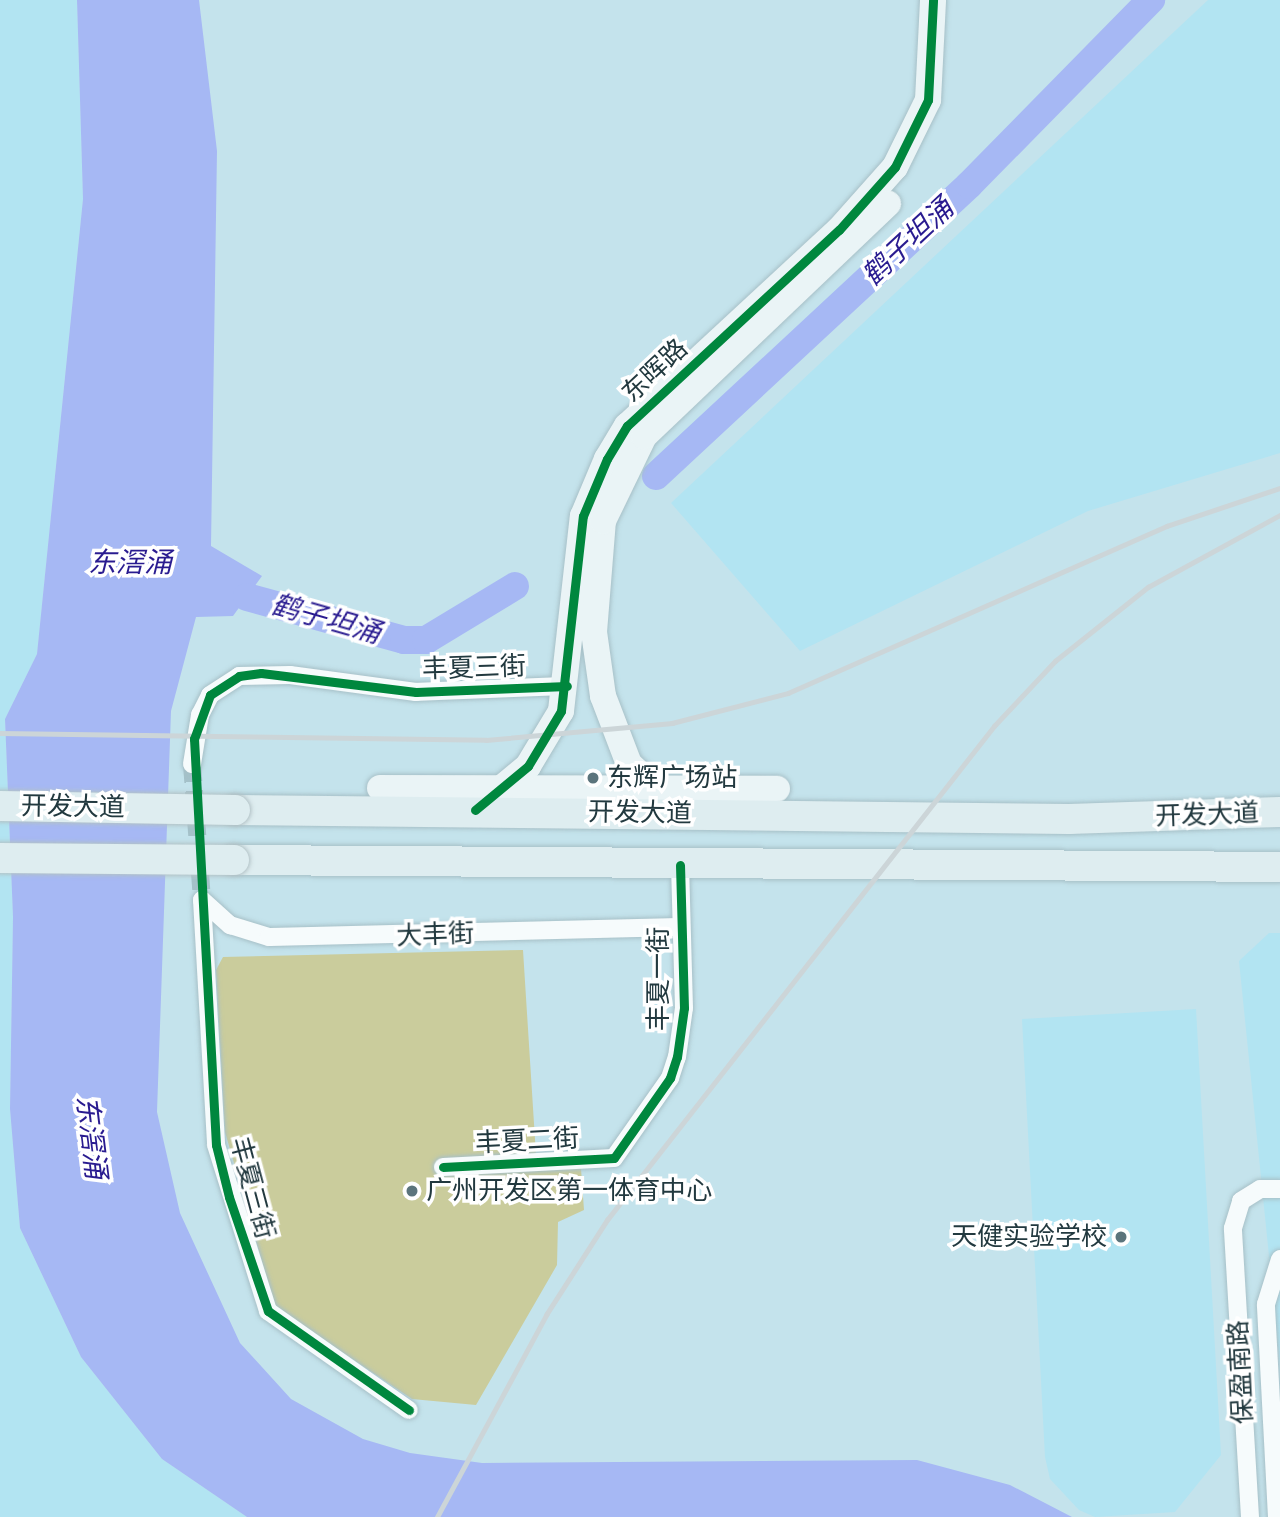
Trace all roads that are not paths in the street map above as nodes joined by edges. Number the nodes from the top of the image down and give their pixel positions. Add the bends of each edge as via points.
1 (933, 0) edge
2 (950, 0) edge
3 (568, 686) junction
4 (192, 764) tunnel mouth
5 (380, 788) dead end
6 (650, 788) junction
7 (507, 789) junction
8 (777, 789) dead end
9 (0, 806) edge
10 (475, 810) junction
11 (1280, 812) edge
12 (682, 813) junction
13 (0, 858) edge
14 (680, 865) junction
15 (1280, 867) edge
16 (202, 900) joint
17 (680, 927) junction
18 (614, 1158) joint
19 (443, 1167) dead end
20 (1280, 1189) edge
21 (1277, 1266) edge
22 (409, 1410) dead end
23 (1250, 1517) edge
24 (1276, 1517) edge

1 - 3 street, 东晖路 via 928,100 895,167 839,230 627,426 592,486 577,555
2 - 6 street, 东晖路 via 945,92 908,179 856,239 644,436 603,521 594,632 603,696 622,753
3 - 4 street, 丰夏三街 via 415,692 290,675 239,676 210,695 200,715
3 - 7 street, 东晖路 via 549,738
5 - 7 street
6 - 7 street
6 - 8 street
6 - 12 street, 东晖路
7 - 10 street, 东晖路
9 - 10 main road, 开发大道, bridge
10 - 12 main road, 开发大道
11 - 12 main road, 开发大道 via 1069,819
13 - 14 main road, 开发大道, bridge
14 - 15 main road, 开发大道
14 - 17 street, 丰夏一街
16 - 17 street, 大丰街 via 230,925 291,939
16 - 22 street, 丰夏三街 via 216,1145 268,1311
17 - 18 street, 丰夏一街 via 684,1008 677,1057 670,1078
18 - 19 street, 丰夏二街
20 - 23 street, 保盈南路 via 1260,1189 1241,1201 1233,1227
21 - 24 street, 保盈南路 via 1266,1304

